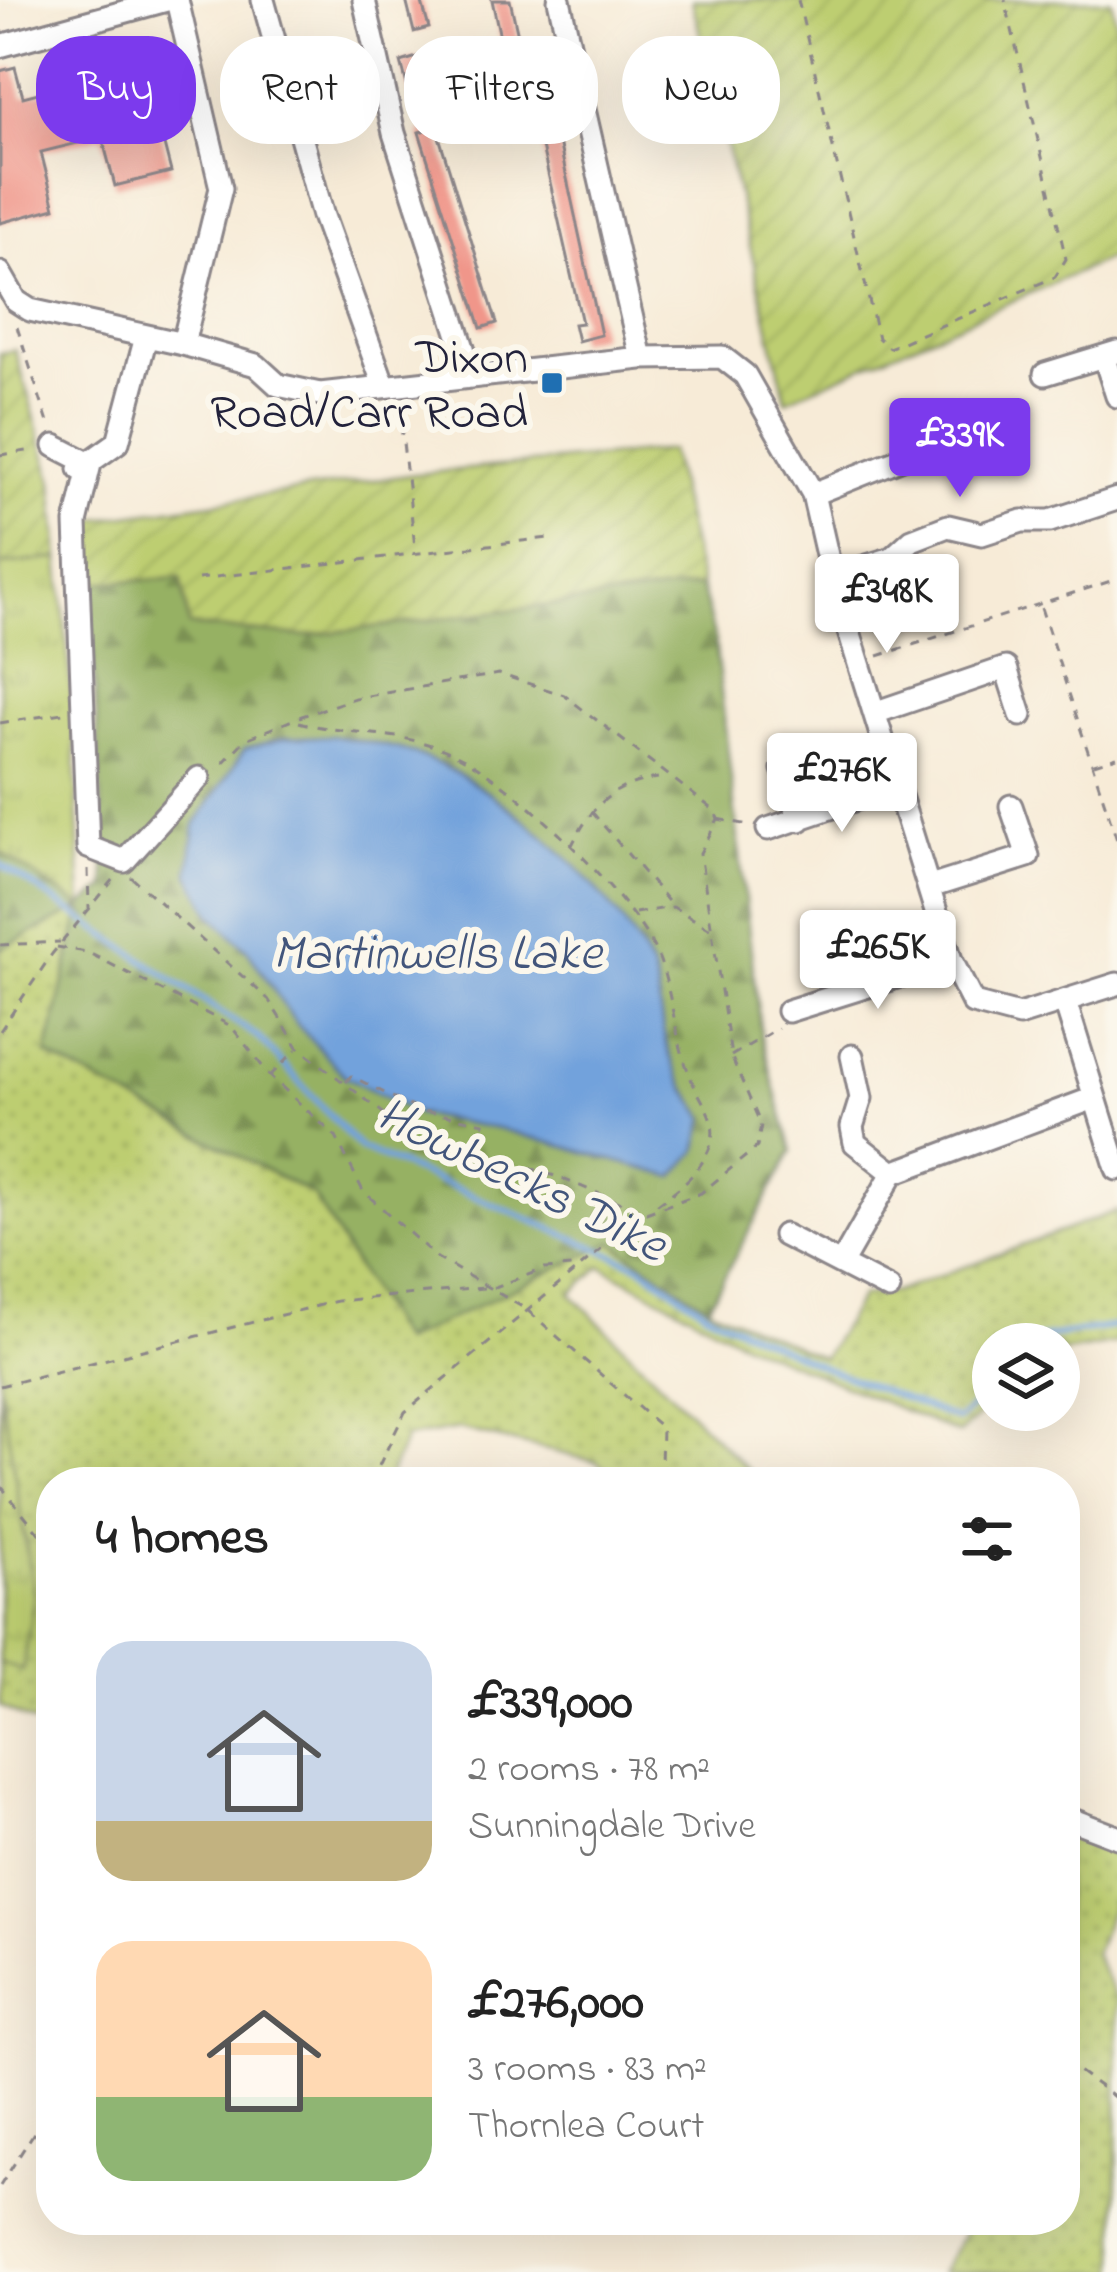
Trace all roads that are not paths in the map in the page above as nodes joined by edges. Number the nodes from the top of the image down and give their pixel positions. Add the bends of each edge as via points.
1 (167, 0) edge
2 (177, 0) edge
3 (263, 0) edge
4 (364, 0) edge
5 (559, 0) edge
6 (0, 46) edge
7 (0, 273) edge
8 (146, 337) junction
9 (183, 344) junction
10 (1110, 354) edge
11 (640, 358) junction
12 (1045, 374) dead end
13 (472, 376) junction
14 (390, 383) junction
15 (1117, 397) edge
16 (955, 437) dead end
17 (55, 446) road end
18 (82, 469) junction
19 (813, 494) junction
20 (1117, 499) edge
21 (832, 577) junction
22 (877, 712) junction
23 (1021, 715) dead end
24 (783, 769) dead end
25 (199, 778) road end
26 (898, 784) junction
27 (1012, 806) dead end
28 (800, 820) junction
29 (768, 829) road end
30 (929, 886) junction
31 (951, 960) junction
32 (1117, 984) edge
33 (1065, 1001) junction
34 (788, 1010) road end
35 (852, 1056) dead end
36 (1094, 1098) junction
37 (1117, 1169) edge
38 (893, 1173) junction
39 (784, 1235) dead end
40 (841, 1264) junction
41 (889, 1288) dead end
42 (1080, 1823) edge
43 (1117, 1837) edge

1 - 6 street
2 - 9 street via 221,188
3 - 14 street via 323,216
4 - 13 street via 394,133
5 - 11 street
7 - 8 street via 23,318
8 - 9 street
8 - 18 street via 118,442
9 - 14 street via 320,394
10 - 12 street
10 - 15 street
11 - 13 street
11 - 19 street via 722,357 745,375
13 - 14 street
16 - 19 street
17 - 18 street
18 - 25 street via 76,523 88,847 124,861
19 - 21 street
20 - 21 street via 982,534 948,526 892,558
21 - 22 street
22 - 23 street via 1006,668
22 - 26 street
24 - 28 street
26 - 28 street
26 - 30 street
27 - 30 street via 1028,856
28 - 29 street
30 - 31 street
31 - 33 street via 973,1003 994,1012 1019,1015
31 - 34 street
32 - 33 street
33 - 36 street
35 - 38 street via 861,1098 855,1143
36 - 37 street
36 - 38 street
38 - 40 street
39 - 40 street
40 - 41 street
42 - 43 street

